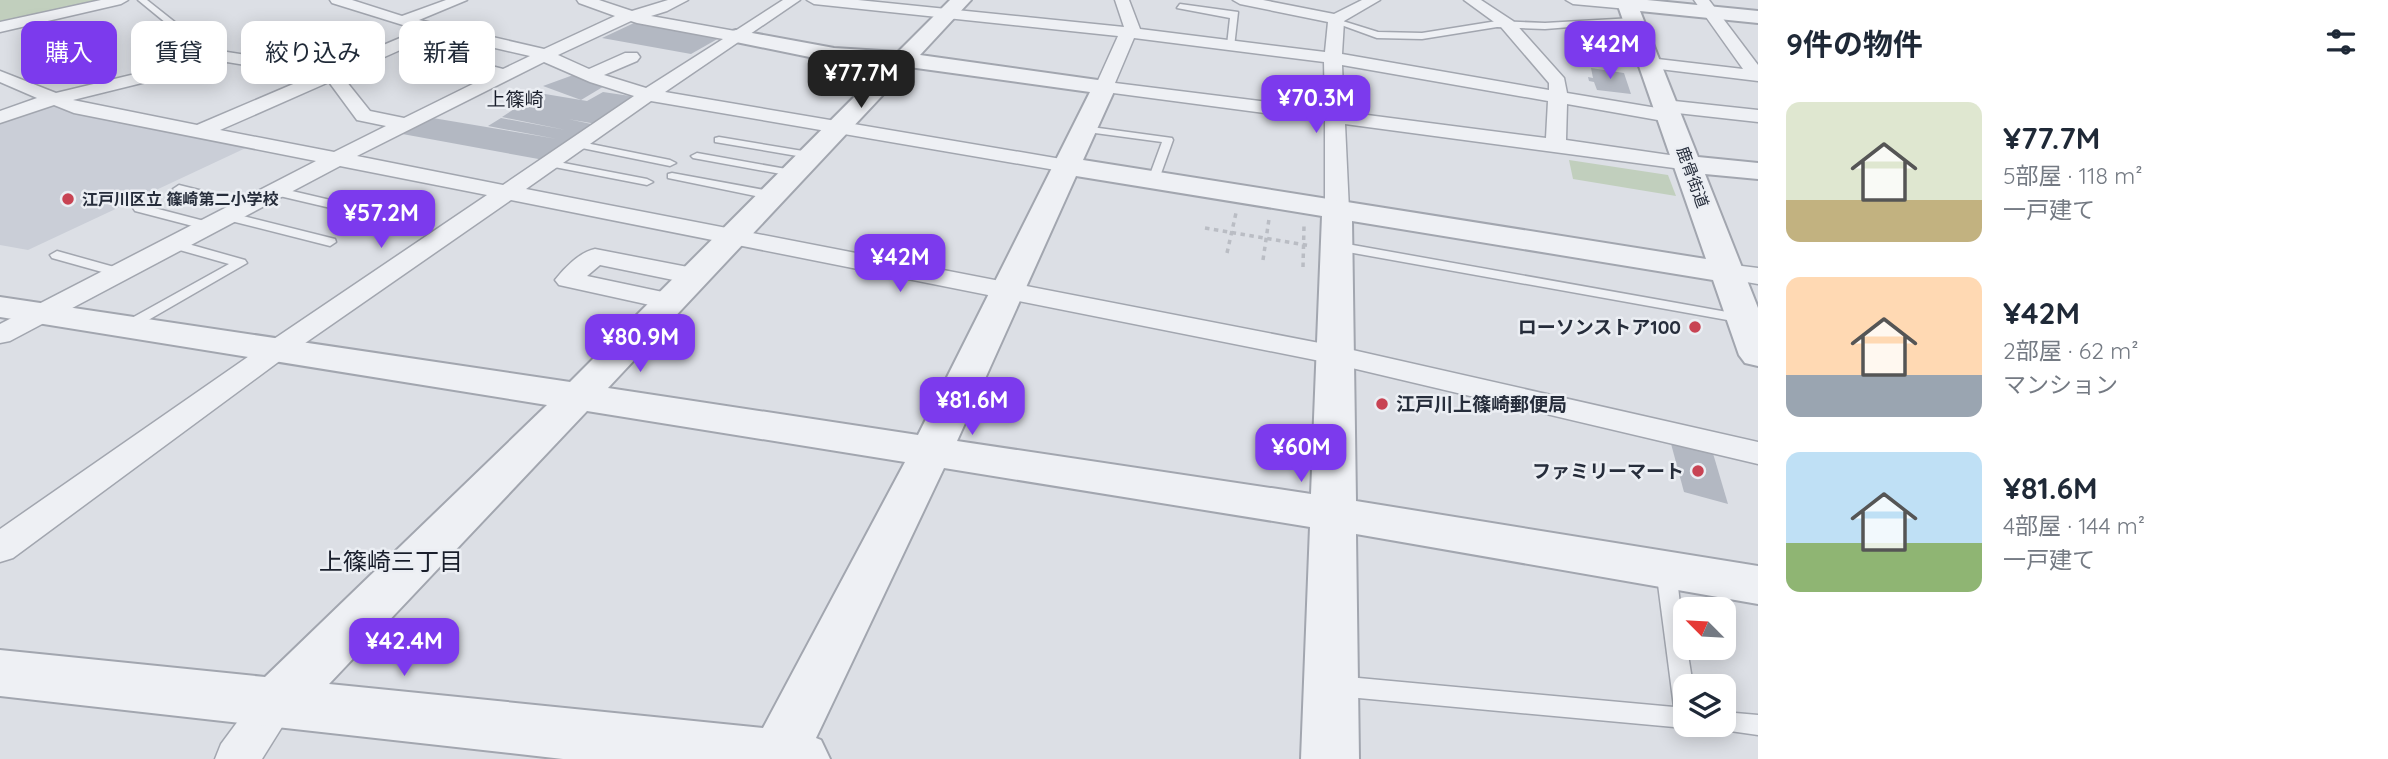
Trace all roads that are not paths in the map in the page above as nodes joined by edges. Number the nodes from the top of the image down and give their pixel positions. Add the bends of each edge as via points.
1 (121, 0) edge
2 (142, 0) edge
3 (337, 0) edge
4 (460, 0) edge
5 (584, 0) edge
6 (681, 0) edge
7 (793, 0) edge
8 (814, 0) edge
9 (1122, 0) edge
10 (1373, 0) edge
11 (1471, 0) edge
12 (1573, 0) edge
13 (1180, 6) dead end
14 (1705, 6) edge
15 (953, 8) edge
16 (1629, 8) edge
17 (1237, 10) edge
18 (630, 16) junction
19 (1758, 17) edge
20 (1336, 20) junction
21 (171, 21) edge
22 (402, 21) joint
23 (1507, 24) junction
24 (0, 27) edge
25 (1131, 33) junction
26 (736, 36) junction
27 (1730, 40) junction
28 (495, 43) edge
29 (1758, 43) edge
30 (1231, 45) junction
31 (546, 55) junction
32 (227, 57) edge
33 (631, 57) dead end
34 (1334, 58) junction
35 (241, 59) edge
36 (902, 59) junction
37 (1649, 63) junction
38 (495, 72) edge
39 (507, 75) junction
40 (589, 75) junction
41 (0, 76) edge
42 (1757, 76) edge
43 (131, 80) edge
44 (309, 84) edge
45 (340, 84) edge
46 (1104, 87) junction
47 (648, 95) junction
48 (1556, 97) junction
49 (54, 99) junction
50 (1667, 111) junction
51 (1758, 116) edge
52 (0, 117) edge
53 (1336, 118) junction
54 (406, 124) junction
55 (836, 127) junction
56 (1084, 129) junction
57 (201, 131) junction
58 (719, 140) dead end
59 (1556, 144) junction
60 (576, 145) junction
61 (697, 156) dead end
62 (336, 159) junction
63 (548, 163) junction
64 (1689, 164) junction
65 (1067, 166) junction
66 (1758, 171) edge
67 (790, 174) junction
68 (1154, 180) junction
69 (647, 182) dead end
70 (180, 189) dead end
71 (275, 191) junction
72 (507, 192) junction
73 (247, 206) junction
74 (139, 208) dead end
75 (352, 209) dead end
76 (217, 221) junction
77 (730, 237) junction
78 (1317, 239) junction
79 (330, 242) dead end
80 (174, 244) junction
81 (57, 255) dead end
82 (120, 272) junction
83 (1726, 272) junction
84 (1758, 276) edge
85 (1007, 292) junction
86 (0, 307) edge
87 (41, 314) junction
88 (1745, 319) junction
89 (126, 327) junction
90 (0, 335) edge
91 (275, 351) junction
92 (1335, 355) junction
93 (1758, 355) edge
94 (577, 398) junction
95 (931, 452) junction
96 (1758, 453) edge
97 (1333, 514) junction
98 (0, 548) edge
99 (1665, 568) junction
100 (1758, 584) edge
101 (0, 673) edge
102 (1680, 674) edge
103 (1331, 685) junction
104 (276, 703) junction
105 (1673, 717) edge
106 (1736, 723) edge
107 (1758, 725) edge
108 (786, 758) edge
109 (237, 759) edge
110 (1330, 759) edge

1 - 24 street
2 - 21 lane
3 - 22 street
4 - 22 street
5 - 18 street
6 - 18 street
7 - 26 street
8 - 15 street
9 - 25 street
10 - 20 street
11 - 23 street
12 - 16 street
13 - 17 lane
14 - 16 street
14 - 19 street
14 - 27 street
15 - 25 street
15 - 36 street
16 - 23 lane via 1545,26
16 - 37 street, 鹿骨街道
17 - 20 street
17 - 30 lane
18 - 26 street
18 - 31 street
20 - 23 lane via 1377,35 1422,36
20 - 34 street
23 - 48 street via 1558,82
25 - 30 street
25 - 46 street
26 - 36 street via 834,55
26 - 47 street
27 - 29 street
27 - 42 street
28 - 31 street
30 - 34 street
31 - 39 street
31 - 40 street
32 - 35 street
33 - 40 street
34 - 48 street
34 - 53 street
36 - 46 street
36 - 55 street
37 - 42 street
37 - 50 street, 鹿骨街道
38 - 39 street
39 - 54 street
40 - 47 street
41 - 49 street
43 - 49 street
44 - 57 street
45 - 54 street via 364,116
46 - 53 street
46 - 56 street
47 - 55 street
47 - 60 street
48 - 50 street
48 - 59 street
49 - 52 street
49 - 57 street via 74,107
50 - 51 street
50 - 64 street, 鹿骨街道
53 - 59 street
53 - 78 street
54 - 62 street
55 - 65 street
55 - 67 street
56 - 65 street
56 - 68 lane via 1167,140
57 - 62 street
58 - 67 lane
59 - 64 street
60 - 63 street
60 - 67 lane via 671,170
61 - 67 lane
62 - 71 street
62 - 72 street
63 - 69 lane
63 - 72 street
64 - 66 street
64 - 83 street, 鹿骨街道
65 - 68 street
65 - 85 street
67 - 77 street
68 - 78 street
70 - 73 lane
71 - 73 street
71 - 75 lane
72 - 77 street
72 - 91 street
73 - 76 street
74 - 76 lane
76 - 79 lane
76 - 80 street
77 - 85 street
77 - 94 street
78 - 83 street
78 - 88 lane
78 - 92 street
80 - 82 street
80 - 89 lane via 240,263
81 - 82 lane
82 - 87 street
83 - 84 street
83 - 88 street, 鹿骨街道
85 - 92 street
85 - 95 street
86 - 87 street
87 - 89 street
87 - 90 street
88 - 93 street, 鹿骨街道
89 - 91 street
91 - 94 street
91 - 98 street
92 - 96 street
92 - 97 street
94 - 95 street
94 - 104 street
95 - 97 street
95 - 108 street
97 - 99 street
97 - 103 street
99 - 100 street
99 - 102 lane
101 - 104 street
103 - 105 lane
103 - 110 street
104 - 108 street
104 - 109 street
106 - 107 lane

